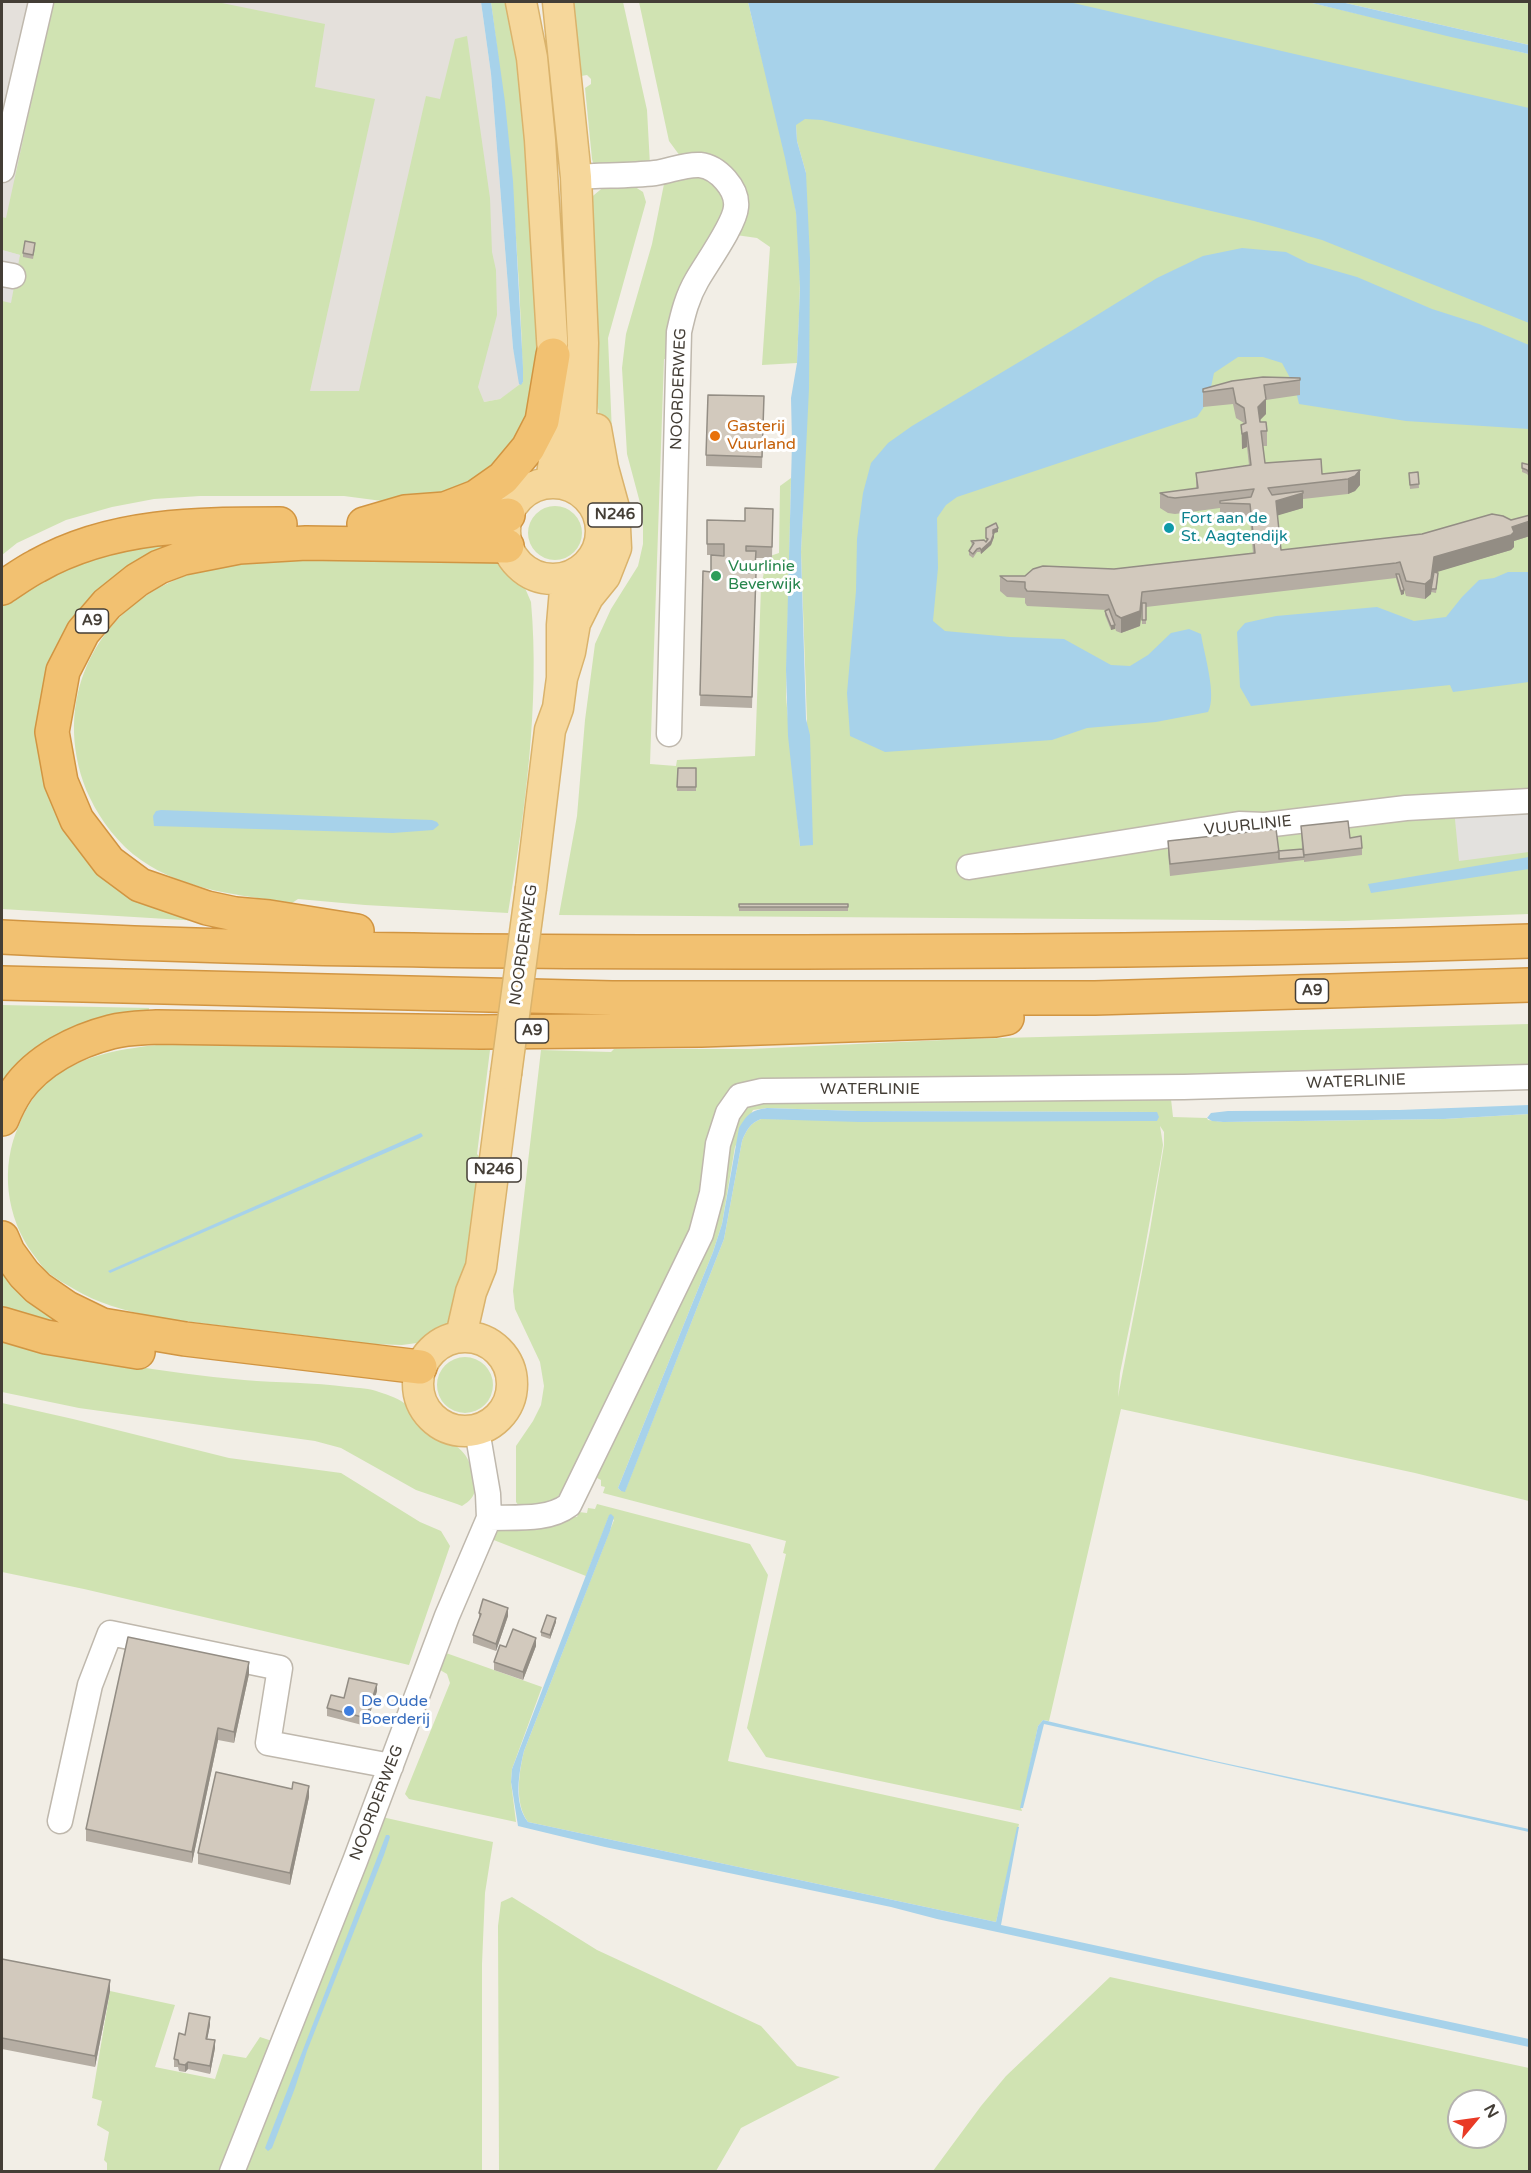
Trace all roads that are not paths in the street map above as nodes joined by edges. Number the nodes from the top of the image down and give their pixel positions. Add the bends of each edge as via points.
1 (41, 2) edge
2 (521, 2) edge
3 (558, 2) edge
4 (2, 170) edge
5 (576, 177) junction
6 (584, 343) junction
7 (553, 355) junction
8 (551, 483) junction
9 (582, 492) junction
10 (364, 524) junction
11 (508, 530) junction
12 (553, 578) junction
13 (2, 588) edge
14 (562, 678) junction
15 (550, 730) junction
16 (669, 734) dead end
17 (1530, 801) edge
18 (969, 867) dead end
19 (2, 937) edge
20 (1530, 941) edge
21 (490, 952) junction
22 (2, 983) edge
23 (1530, 985) edge
24 (1095, 999) junction
25 (1530, 1077) edge
26 (2, 1119) edge
27 (2, 1238) edge
28 (2, 1324) edge
29 (473, 1339) junction
30 (419, 1378) junction
31 (477, 1430) junction
32 (489, 1518) junction
33 (391, 1766) junction
34 (60, 1821) dead end
35 (232, 2172) edge

1 - 4 street
2 - 7 main road via 532,58 540,140
3 - 5 main road, NOORDERWEG / N246
5 - 6 main road, NOORDERWEG / N246
5 - 16 street, NOORDERWEG via 656,173 701,165 716,171 730,185 737,207 696,281 679,332
6 - 9 main road, NOORDERWEG / N246
6 - 14 main road, NOORDERWEG / N246 via 603,468 614,508 616,548 605,576 588,597 575,623
7 - 8 main road via 560,416
7 - 10 highway via 542,421 528,448 503,478 476,497 445,509 405,512
8 - 9 main road, N246
8 - 11 main road via 525,492 515,502
9 - 12 main road, N246 via 599,517 599,548 580,572
10 - 11 highway via 474,520
10 - 13 highway via 205,524 138,530 89,543 38,565
11 - 12 main road via 515,560 526,571
11 - 21 highway, A9 via 239,547 159,567 107,604 83,632 63,671 52,732 61,782 77,820 109,862 140,885 235,914
12 - 14 main road, NOORDERWEG / N246 via 562,625
12 - 15 main road, NOORDERWEG / N246 via 544,618 545,701
14 - 15 main road, NOORDERWEG / N246
15 - 29 main road, NOORDERWEG / N246, bridge via 481,1266 486,1292
17 - 18 street, VUURLINIE via 1239,824
19 - 21 highway, A9
20 - 21 highway, A9 via 1038,952
22 - 24 highway, A9 via 612,998
23 - 24 highway, A9
24 - 26 highway, A9 via 995,1020 796,1028 481,1032 168,1027 112,1032 87,1040 46,1062 17,1090
25 - 32 street, WATERLINIE via 1184,1087 762,1091 740,1096 728,1113 718,1144 712,1193 701,1234 569,1505 549,1514
27 - 30 highway via 8,1252 38,1288 102,1325
28 - 30 highway via 93,1346
29 - 30 main road via 444,1341 437,1346 430,1352
29 - 31 main road via 499,1351 512,1380 511,1397 504,1412
30 - 31 main road via 422,1405 432,1418 445,1427
31 - 32 street, NOORDERWEG
32 - 33 street, NOORDERWEG via 447,1616
33 - 34 street via 268,1743 280,1668 110,1633 90,1685
33 - 35 street, NOORDERWEG

